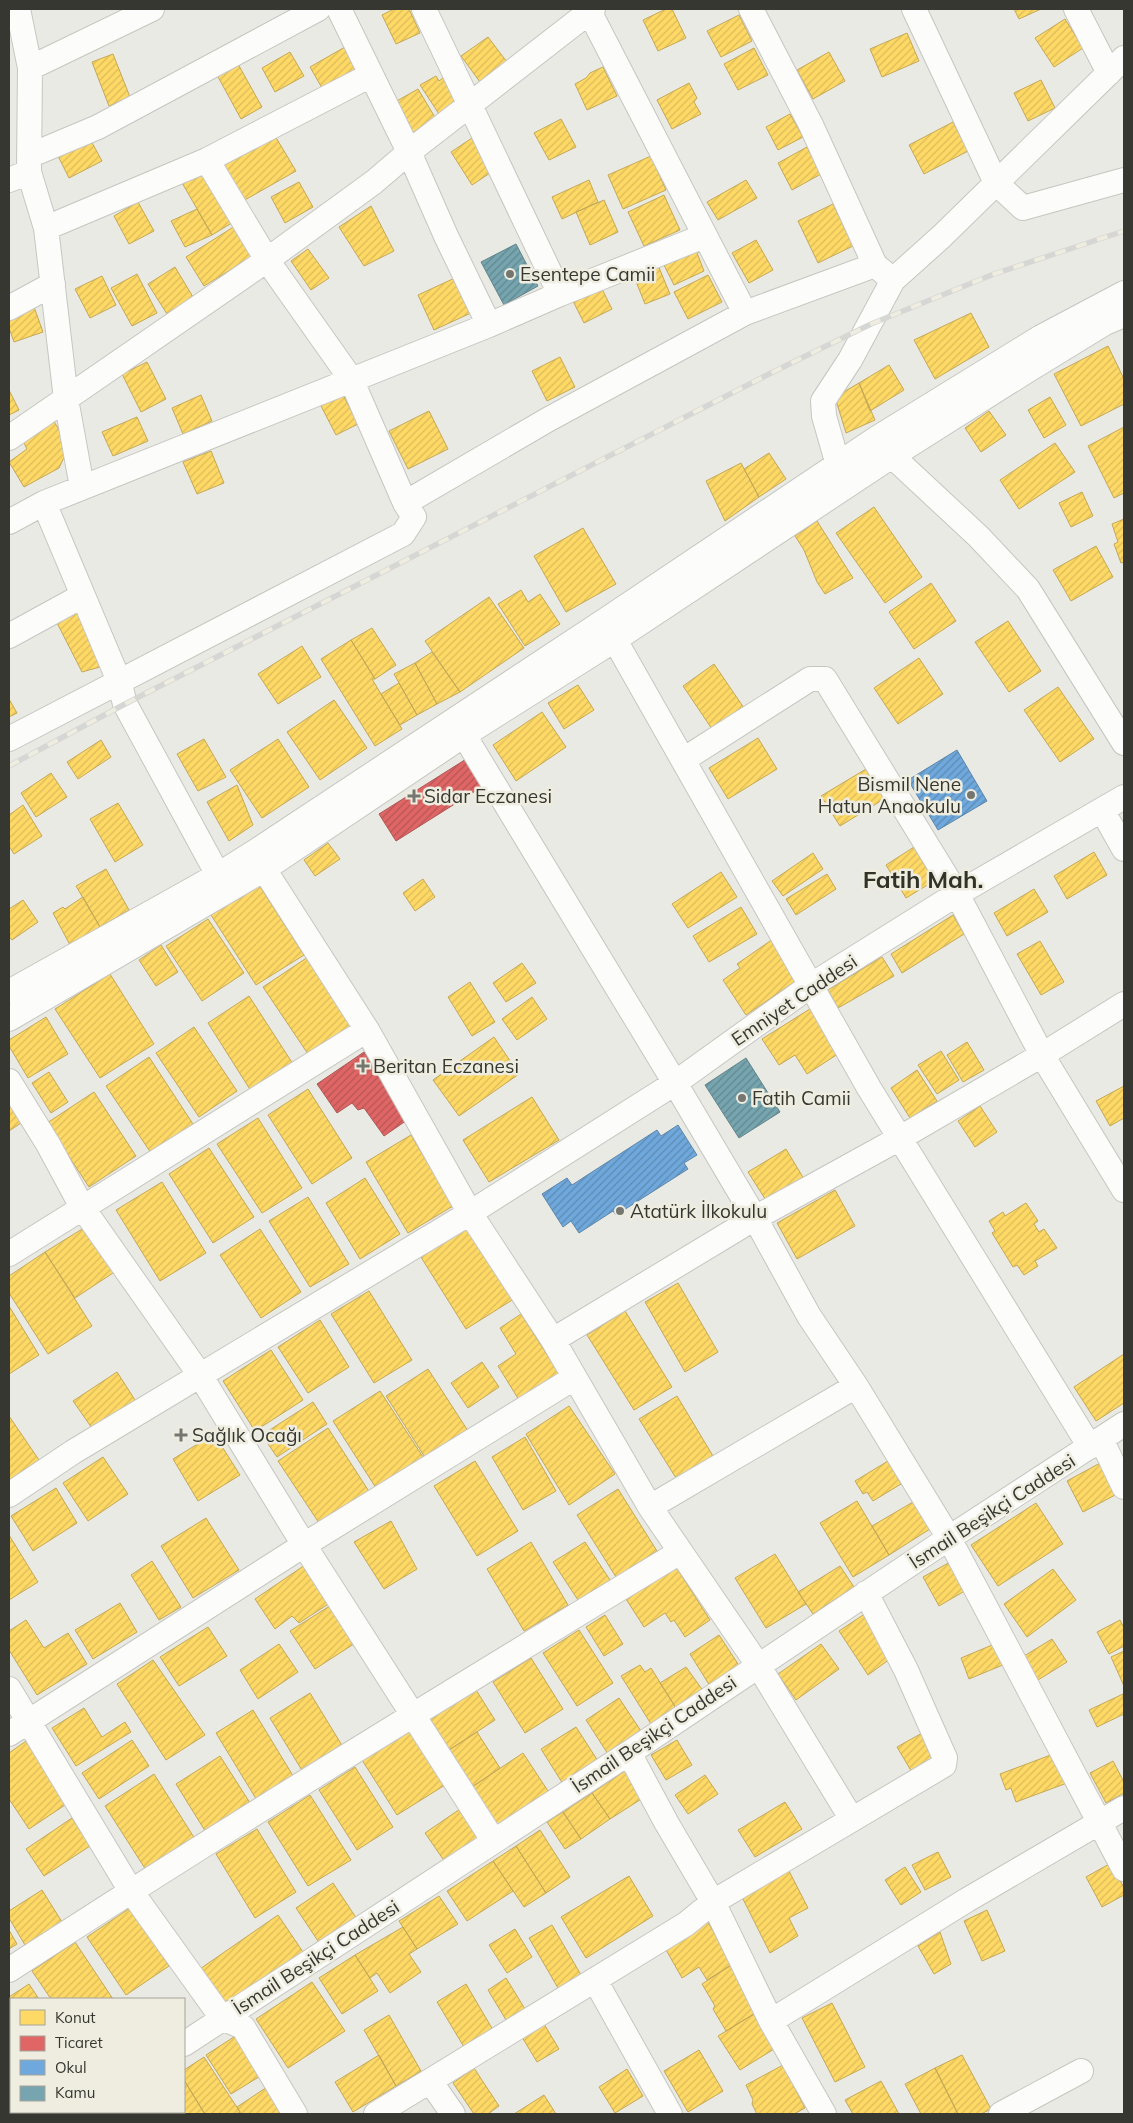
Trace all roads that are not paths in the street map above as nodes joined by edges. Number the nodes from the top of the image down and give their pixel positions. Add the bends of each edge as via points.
1 (18, 9) edge
2 (152, 9) edge
3 (318, 9) edge
4 (339, 9) edge
5 (424, 9) edge
6 (590, 9) edge
7 (752, 9) edge
8 (914, 9) edge
9 (1076, 9) edge
10 (1117, 65) edge
11 (30, 68) junction
12 (370, 75) junction
13 (470, 104) junction
14 (409, 152) junction
15 (207, 160) junction
16 (22, 169) edge
17 (1124, 180) edge
18 (996, 183) junction
19 (46, 228) junction
20 (704, 236) junction
21 (267, 260) junction
22 (884, 273) junction
23 (53, 284) junction
24 (1124, 293) edge
25 (560, 294) junction
26 (9, 308) edge
27 (745, 313) junction
28 (1124, 314) edge
29 (489, 325) junction
30 (351, 379) junction
31 (66, 399) junction
32 (9, 438) edge
33 (877, 438) junction
34 (892, 456) junction
35 (838, 465) junction
36 (82, 487) junction
37 (44, 503) junction
38 (405, 503) junction
39 (9, 522) edge
40 (82, 596) junction
41 (610, 630) junction
42 (9, 636) edge
43 (119, 681) junction
44 (464, 735) junction
45 (9, 740) edge
46 (1124, 743) edge
47 (683, 760) junction
48 (1124, 797) edge
49 (1102, 810) junction
50 (1124, 849) edge
51 (258, 861) junction
52 (218, 874) junction
53 (957, 894) junction
54 (810, 986) junction
55 (9, 992) edge
56 (1124, 1004) edge
57 (9, 1019) edge
58 (367, 1030) junction
59 (1042, 1055) junction
60 (9, 1081) edge
61 (675, 1082) junction
62 (900, 1138) junction
63 (1124, 1190) edge
64 (82, 1207) junction
65 (470, 1213) junction
66 (755, 1218) junction
67 (9, 1254) edge
68 (552, 1340) junction
69 (200, 1375) junction
70 (574, 1378) junction
71 (856, 1386) junction
72 (1124, 1424) edge
73 (1095, 1443) junction
74 (1124, 1488) edge
75 (9, 1495) edge
76 (650, 1507) junction
77 (949, 1538) junction
78 (304, 1545) junction
79 (680, 1552) junction
80 (866, 1594) junction
81 (758, 1665) junction
82 (9, 1689) edge
83 (414, 1714) junction
84 (28, 1721) junction
85 (9, 1734) edge
86 (629, 1753) junction
87 (1124, 1808) edge
88 (851, 1818) junction
89 (1099, 1821) junction
90 (493, 1840) junction
91 (1124, 1869) edge
92 (131, 1891) junction
93 (713, 1902) junction
94 (9, 1970) edge
95 (595, 1980) junction
96 (222, 2018) junction
97 (772, 2021) junction
98 (185, 2043) edge
99 (1081, 2070) dead end
100 (430, 2081) junction
101 (295, 2114) edge
102 (376, 2114) edge
103 (453, 2114) edge
104 (670, 2114) edge
105 (824, 2114) edge
106 (1001, 2114) edge

1 - 11 street
2 - 11 street
3 - 16 street
4 - 12 street
5 - 13 street
6 - 13 street
6 - 20 street
7 - 22 street
8 - 18 street
9 - 10 street
10 - 18 street
11 - 16 street
12 - 14 street
12 - 15 street
13 - 14 street
13 - 25 street
14 - 21 street via 374,182
14 - 29 street
15 - 19 street
15 - 21 street
16 - 19 street
17 - 18 street via 1023,208
18 - 22 street via 941,237
19 - 23 street
20 - 25 street
20 - 27 street
21 - 30 street
21 - 31 street
22 - 27 street
22 - 35 street via 850,360 823,401
23 - 26 street
23 - 31 street
24 - 33 street via 1041,337
25 - 29 street
27 - 38 street via 548,419
28 - 34 street
29 - 30 street
30 - 36 street
30 - 38 street
31 - 32 street
31 - 36 street
33 - 34 street
33 - 35 street
34 - 41 street
34 - 46 street via 979,537 1028,589
35 - 41 street
36 - 37 street
37 - 39 street
37 - 40 street
38 - 43 street via 414,517 403,534
40 - 42 street
40 - 43 street
41 - 44 street
41 - 47 street
41 - 51 street
43 - 45 street
43 - 52 street via 125,704
44 - 51 street
44 - 61 street
47 - 53 street via 810,679 825,679
47 - 54 street
48 - 49 street, Emniyet Caddesi
49 - 50 street
49 - 53 street, Emniyet Caddesi
51 - 52 street
51 - 57 street
51 - 58 street
52 - 55 street
53 - 54 street, Emniyet Caddesi
53 - 59 street
54 - 61 street, Emniyet Caddesi
54 - 62 street
56 - 59 street
58 - 64 street
58 - 65 street
59 - 62 street
59 - 63 street
60 - 64 street
61 - 65 street, Emniyet Caddesi
61 - 66 street
62 - 66 street
62 - 73 street
64 - 67 street
64 - 69 street
65 - 68 street
65 - 69 street, Emniyet Caddesi
66 - 68 street
66 - 71 street via 809,1316
68 - 70 street
69 - 75 street, Emniyet Caddesi
69 - 78 street
70 - 76 street
70 - 78 street
71 - 76 street
71 - 77 street
72 - 73 street, İsmail Beşikçi Caddesi
73 - 74 street
73 - 77 street, İsmail Beşikçi Caddesi
76 - 79 street
77 - 80 street, İsmail Beşikçi Caddesi
77 - 89 street
78 - 83 street
78 - 84 street
79 - 81 street
79 - 83 street
80 - 81 street, İsmail Beşikçi Caddesi
80 - 88 street via 906,1670 945,1758 944,1765
81 - 86 street, İsmail Beşikçi Caddesi
81 - 88 street
82 - 84 street
83 - 90 street
83 - 92 street
84 - 85 street
84 - 92 street
86 - 90 street, İsmail Beşikçi Caddesi
86 - 93 street
87 - 89 street
88 - 93 street
89 - 91 street
89 - 97 street
90 - 96 street, İsmail Beşikçi Caddesi
92 - 94 street
92 - 96 street
93 - 95 street via 686,1924
93 - 97 street
95 - 100 street
95 - 104 street
96 - 98 street, İsmail Beşikçi Caddesi
96 - 101 street via 243,2027
97 - 105 street
99 - 106 street
100 - 102 street
100 - 103 street

